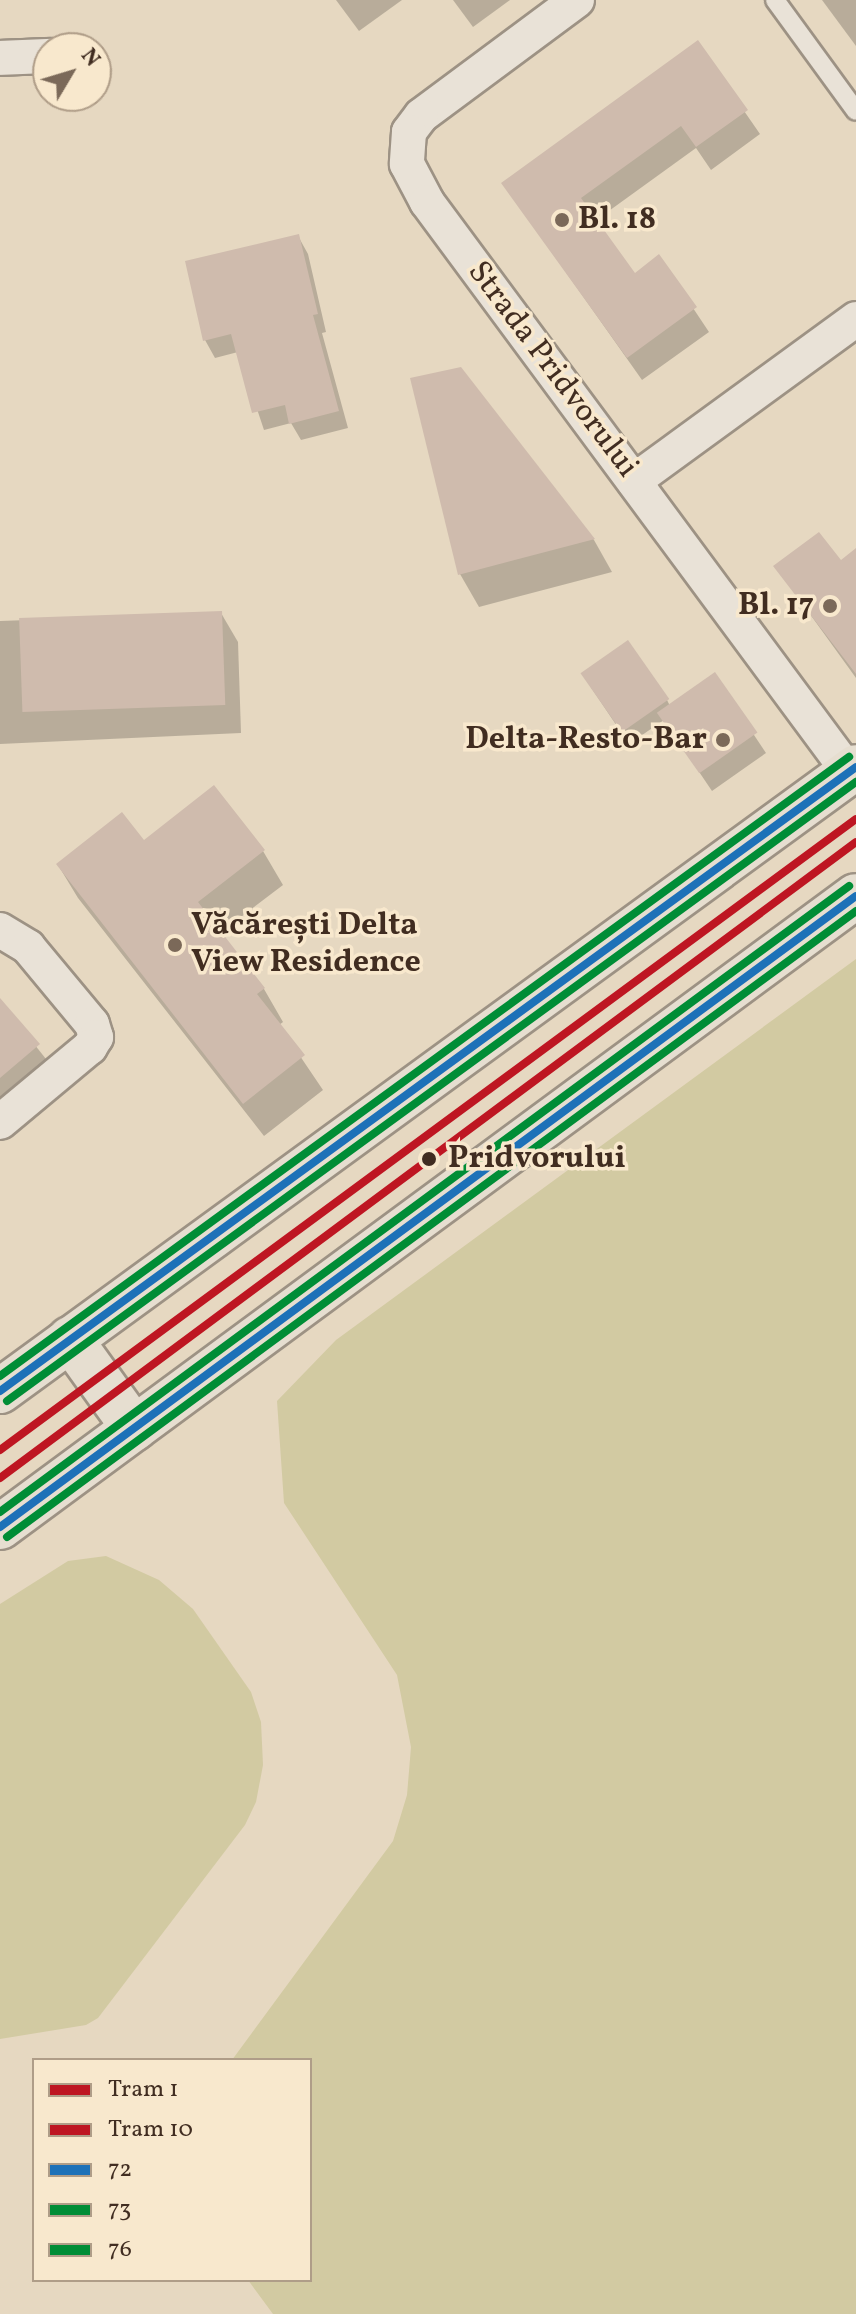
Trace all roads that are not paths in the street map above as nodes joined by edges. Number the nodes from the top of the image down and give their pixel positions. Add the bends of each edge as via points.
1 (577, 0) edge
2 (775, 0) edge
3 (32, 57) edge
4 (0, 58) edge
5 (856, 111) edge
6 (856, 319) edge
7 (634, 481) junction
8 (853, 769) edge
9 (856, 896) edge
10 (0, 930) edge
11 (0, 1122) edge
12 (70, 1339) junction
13 (0, 1391) edge
14 (134, 1428) junction
15 (0, 1527) edge

1 - 7 street, Strada Pridvorului via 421,116 405,148 407,164 427,202
2 - 5 lane
3 - 4 street
6 - 7 street
7 - 8 street, Strada Pridvorului
8 - 12 main road
9 - 14 main road
10 - 11 street via 28,947 92,1024 96,1037
12 - 13 main road
12 - 14 main road
14 - 15 main road

